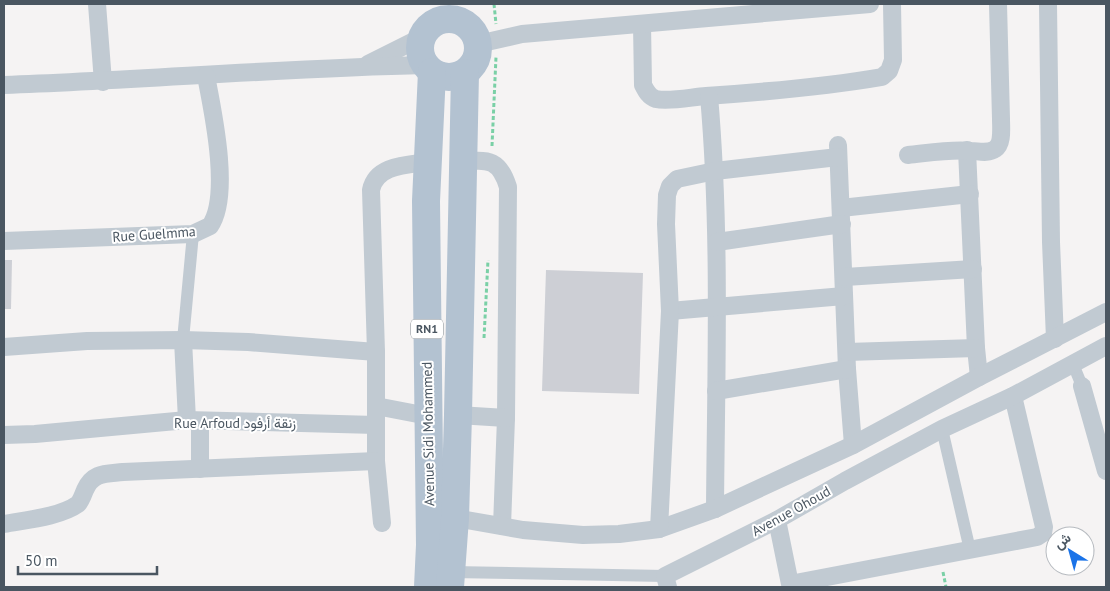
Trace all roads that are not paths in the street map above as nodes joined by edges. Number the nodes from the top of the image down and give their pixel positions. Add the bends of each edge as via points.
1 (97, 4) edge
2 (870, 4) edge
3 (892, 4) edge
4 (998, 4) edge
5 (1048, 4) edge
6 (462, 13) edge
7 (430, 21) edge
8 (642, 24) junction
9 (478, 44) junction
10 (363, 66) junction
11 (429, 68) junction
12 (465, 73) junction
13 (206, 76) junction
14 (103, 82) junction
15 (4, 86) edge
16 (709, 96) junction
17 (967, 150) junction
18 (908, 155) dead end
19 (427, 162) junction
20 (463, 162) junction
21 (715, 171) junction
22 (970, 194) junction
23 (841, 216) junction
24 (193, 234) junction
25 (4, 241) edge
26 (717, 242) junction
27 (973, 269) junction
28 (845, 277) junction
29 (844, 296) junction
30 (716, 306) junction
31 (670, 311) junction
32 (1106, 312) edge
33 (1055, 339) junction
34 (183, 340) junction
35 (1106, 346) edge
36 (4, 347) edge
37 (976, 348) junction
38 (376, 352) junction
39 (847, 360) junction
40 (1072, 364) junction
41 (979, 377) junction
42 (1082, 386) joint
43 (716, 391) junction
44 (1012, 396) junction
45 (376, 406) junction
46 (458, 415) junction
47 (428, 416) junction
48 (506, 418) junction
49 (194, 421) junction
50 (376, 424) junction
51 (942, 429) junction
52 (4, 435) edge
53 (853, 445) junction
54 (376, 462) junction
55 (200, 469) junction
56 (1106, 472) edge
57 (715, 508) junction
58 (455, 518) junction
59 (777, 520) junction
60 (382, 523) dead end
61 (4, 524) edge
62 (502, 526) junction
63 (659, 529) junction
64 (970, 550) junction
65 (451, 580) edge
66 (666, 582) edge
67 (791, 586) edge
68 (428, 587) edge

1 - 14 street
2 - 8 street
3 - 16 street via 894,60 882,77
4 - 17 street via 1000,142 992,151
5 - 33 street via 1050,242
6 - 7 main road via 453,19
6 - 9 main road
7 - 10 street
7 - 11 main road, RN1 via 420,47 421,56
8 - 9 street via 522,34
8 - 16 street via 643,85 647,93 661,100
9 - 12 main road via 478,54
10 - 11 street
10 - 13 street
11 - 12 main road via 440,76
11 - 19 main road, Avenue Sidi Mohammed / RN1
12 - 20 main road, Avenue Sidi Mohammed / RN1
13 - 14 street
13 - 24 street, Rue Guelmma via 217,142 220,193 213,222
14 - 15 street
16 - 21 street
17 - 18 street
17 - 22 street
19 - 38 street via 386,170 372,182
19 - 47 main road, Avenue Sidi Mohammed / RN1
20 - 46 main road, Avenue Sidi Mohammed / RN1
20 - 48 street via 491,162 503,172 508,187
21 - 23 street via 838,151
21 - 26 street
21 - 31 street via 678,179 668,191 666,224
22 - 23 street
22 - 27 street
23 - 26 street
23 - 28 street
24 - 25 street, Rue Guelmma
24 - 34 street
26 - 30 street
27 - 28 street
27 - 37 street
28 - 29 street
29 - 30 street
29 - 39 street
30 - 31 street
30 - 43 street
31 - 63 street
32 - 33 street
33 - 41 street
34 - 36 street via 86,341
34 - 38 street
34 - 49 street
35 - 40 street, Avenue Ohoud
37 - 39 street
37 - 41 street
38 - 45 street
39 - 43 street
39 - 53 street
40 - 42 street
40 - 44 street, Avenue Ohoud
41 - 53 street
42 - 56 street
43 - 57 street
44 - 51 street, Avenue Ohoud
44 - 64 street via 1044,527 1037,537
45 - 47 street
45 - 50 street
46 - 48 street
46 - 58 main road, Avenue Sidi Mohammed / RN1
47 - 68 main road, Avenue Sidi Mohammed / RN1
48 - 62 street
49 - 50 street, Rue Arfoud زنقة أرفود
49 - 52 street, Rue Arfoud زنقة أرفود
49 - 55 street
50 - 54 street
51 - 59 street, Avenue Ohoud
51 - 64 street
53 - 57 street
54 - 55 street
54 - 60 street
55 - 61 street via 98,475 92,478 79,503 59,513
57 - 63 street
58 - 62 street
58 - 65 main road, Avenue Sidi Mohammed / RN1
59 - 66 street, Avenue Ohoud
59 - 67 street
62 - 63 street via 583,535
64 - 67 street
65 - 66 street, Avenue Ohoud

